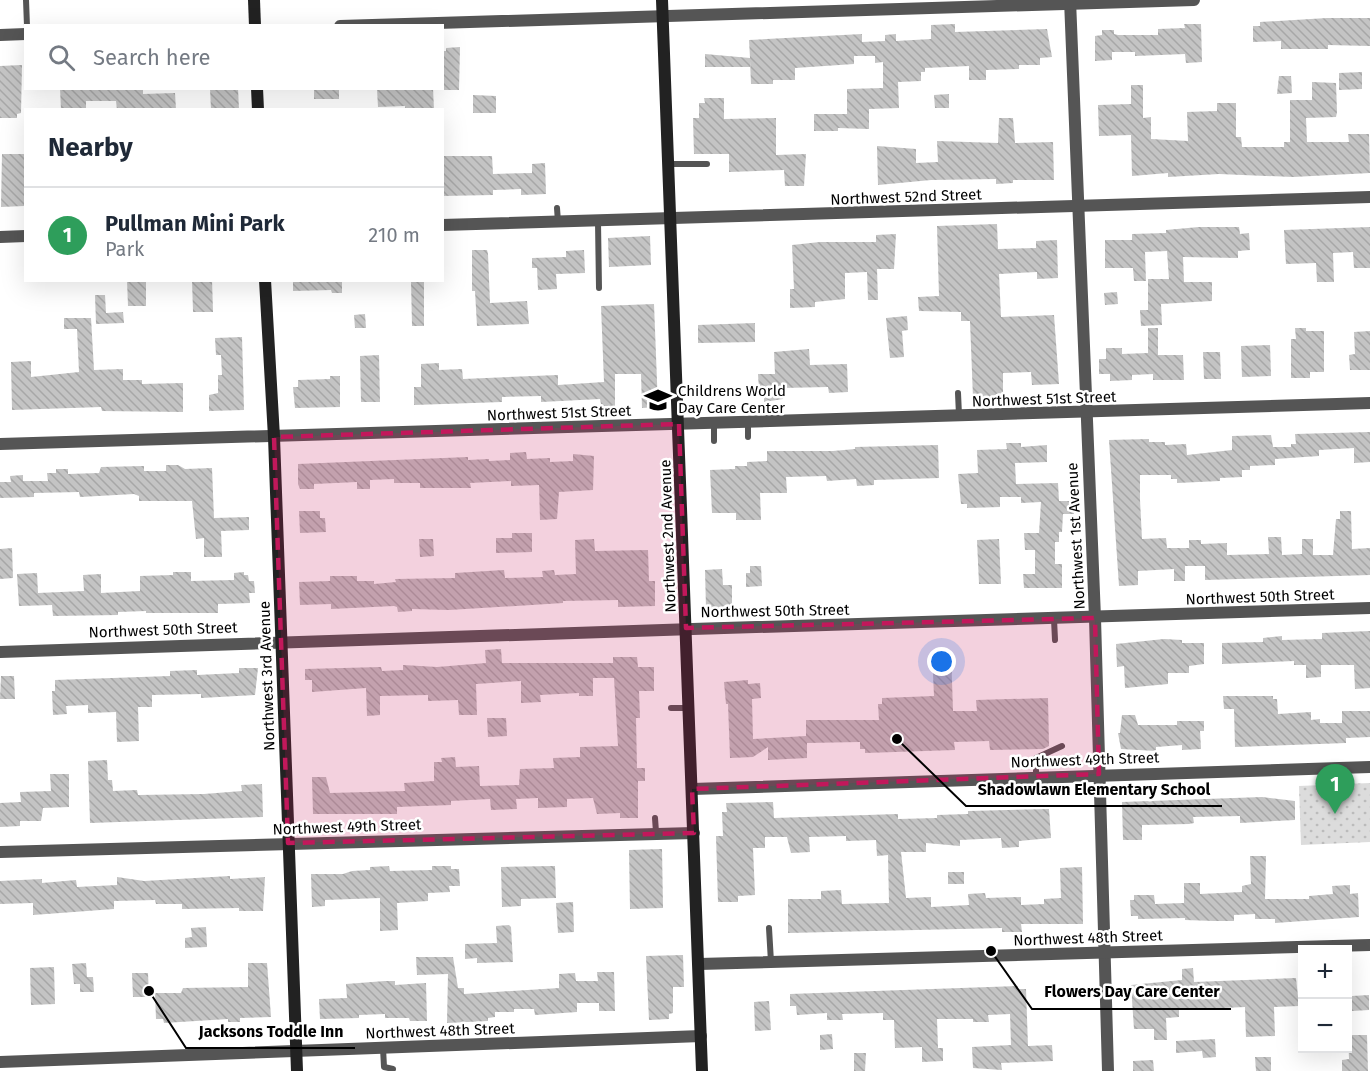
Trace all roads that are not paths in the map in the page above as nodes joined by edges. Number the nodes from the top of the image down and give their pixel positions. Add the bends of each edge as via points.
1 (26, 0) edge
2 (254, 0) edge
3 (662, 0) edge
4 (1194, 0) edge
5 (1070, 2) edge
6 (663, 14) junction
7 (27, 24) edge
8 (255, 24) edge
9 (394, 24) edge
10 (24, 34) edge
11 (0, 35) edge
12 (257, 90) edge
13 (258, 108) edge
14 (668, 164) junction
15 (707, 164) dead end
16 (1370, 197) edge
17 (1077, 207) junction
18 (557, 208) dead end
19 (671, 219) junction
20 (598, 222) junction
21 (558, 223) junction
22 (444, 225) edge
23 (24, 236) edge
24 (0, 237) edge
25 (265, 282) edge
26 (599, 288) dead end
27 (958, 393) dead end
28 (1370, 403) edge
29 (1086, 412) junction
30 (959, 416) junction
31 (748, 422) junction
32 (714, 423) junction
33 (679, 424) junction
34 (274, 437) junction
35 (748, 437) dead end
36 (714, 441) dead end
37 (0, 444) edge
38 (1370, 608) edge
39 (1095, 618) junction
40 (1054, 619) junction
41 (686, 628) junction
42 (281, 640) junction
43 (1055, 640) dead end
44 (0, 652) edge
45 (671, 708) dead end
46 (689, 708) junction
47 (1062, 746) dead end
48 (1370, 767) edge
49 (1099, 774) junction
50 (1036, 776) junction
51 (692, 789) junction
52 (655, 818) dead end
53 (656, 832) junction
54 (694, 833) junction
55 (288, 843) junction
56 (0, 852) edge
57 (769, 928) dead end
58 (1370, 945) edge
59 (1105, 952) junction
60 (771, 962) junction
61 (699, 964) junction
62 (701, 1036) junction
63 (383, 1048) junction
64 (296, 1053) junction
65 (0, 1062) edge
66 (393, 1069) dead end
67 (297, 1071) edge
68 (702, 1071) edge
69 (1108, 1071) edge

1 - 7 lane
2 - 8 street
3 - 6 street, Northwest 2nd Avenue
4 - 5 street
5 - 6 street
5 - 17 street, Northwest 1st Avenue
6 - 9 street
6 - 14 street, Northwest 2nd Avenue
10 - 11 street
12 - 13 street
14 - 15 lane
14 - 19 street, Northwest 2nd Avenue
16 - 17 street, Northwest 52nd Street
17 - 19 street, Northwest 52nd Street
17 - 29 street, Northwest 1st Avenue
18 - 21 lane
19 - 20 street, Northwest 52nd Street
19 - 33 street, Northwest 2nd Avenue
20 - 21 street, Northwest 52nd Street
20 - 26 lane
21 - 22 street, Northwest 52nd Street
23 - 24 street
25 - 34 street, Northwest 3rd Avenue
27 - 30 lane
28 - 29 street, Northwest 51st Street
29 - 30 street, Northwest 51st Street
29 - 39 street, Northwest 1st Avenue
30 - 31 street, Northwest 51st Street
31 - 32 street, Northwest 51st Street
31 - 35 lane
32 - 33 street, Northwest 51st Street
32 - 36 lane
33 - 34 street, Northwest 51st Street
33 - 41 street, Northwest 2nd Avenue
34 - 37 street, Northwest 51st Street
34 - 42 street, Northwest 3rd Avenue
38 - 39 street, Northwest 50th Street
39 - 40 street, Northwest 50th Street
39 - 49 street, Northwest 1st Avenue
40 - 41 street, Northwest 50th Street
40 - 43 lane
41 - 42 street, Northwest 50th Street
41 - 46 street, Northwest 2nd Avenue
42 - 44 street, Northwest 50th Street
42 - 55 street, Northwest 3rd Avenue
45 - 46 lane
46 - 51 street, Northwest 2nd Avenue
47 - 50 lane via 1036,759
48 - 49 street, Northwest 49th Street
49 - 50 street, Northwest 49th Street
49 - 59 street, Northwest 1st Avenue
50 - 51 street, Northwest 49th Street
51 - 54 street, Northwest 2nd Avenue
52 - 53 lane
53 - 54 street, Northwest 49th Street
53 - 55 street, Northwest 49th Street
54 - 61 street, Northwest 2nd Avenue
55 - 56 street, Northwest 49th Street
55 - 64 street, Northwest 3rd Avenue
57 - 60 lane
58 - 59 street, Northwest 48th Street
59 - 60 street, Northwest 48th Street
59 - 69 street, Northwest 1st Avenue
60 - 61 street, Northwest 48th Street
61 - 62 street, Northwest 2nd Avenue
62 - 63 street, Northwest 48th Street
62 - 68 street, Northwest 2nd Avenue
63 - 64 street, Northwest 48th Street
63 - 66 lane via 384,1067
64 - 65 street, Northwest 48th Street
64 - 67 street, Northwest 3rd Avenue

